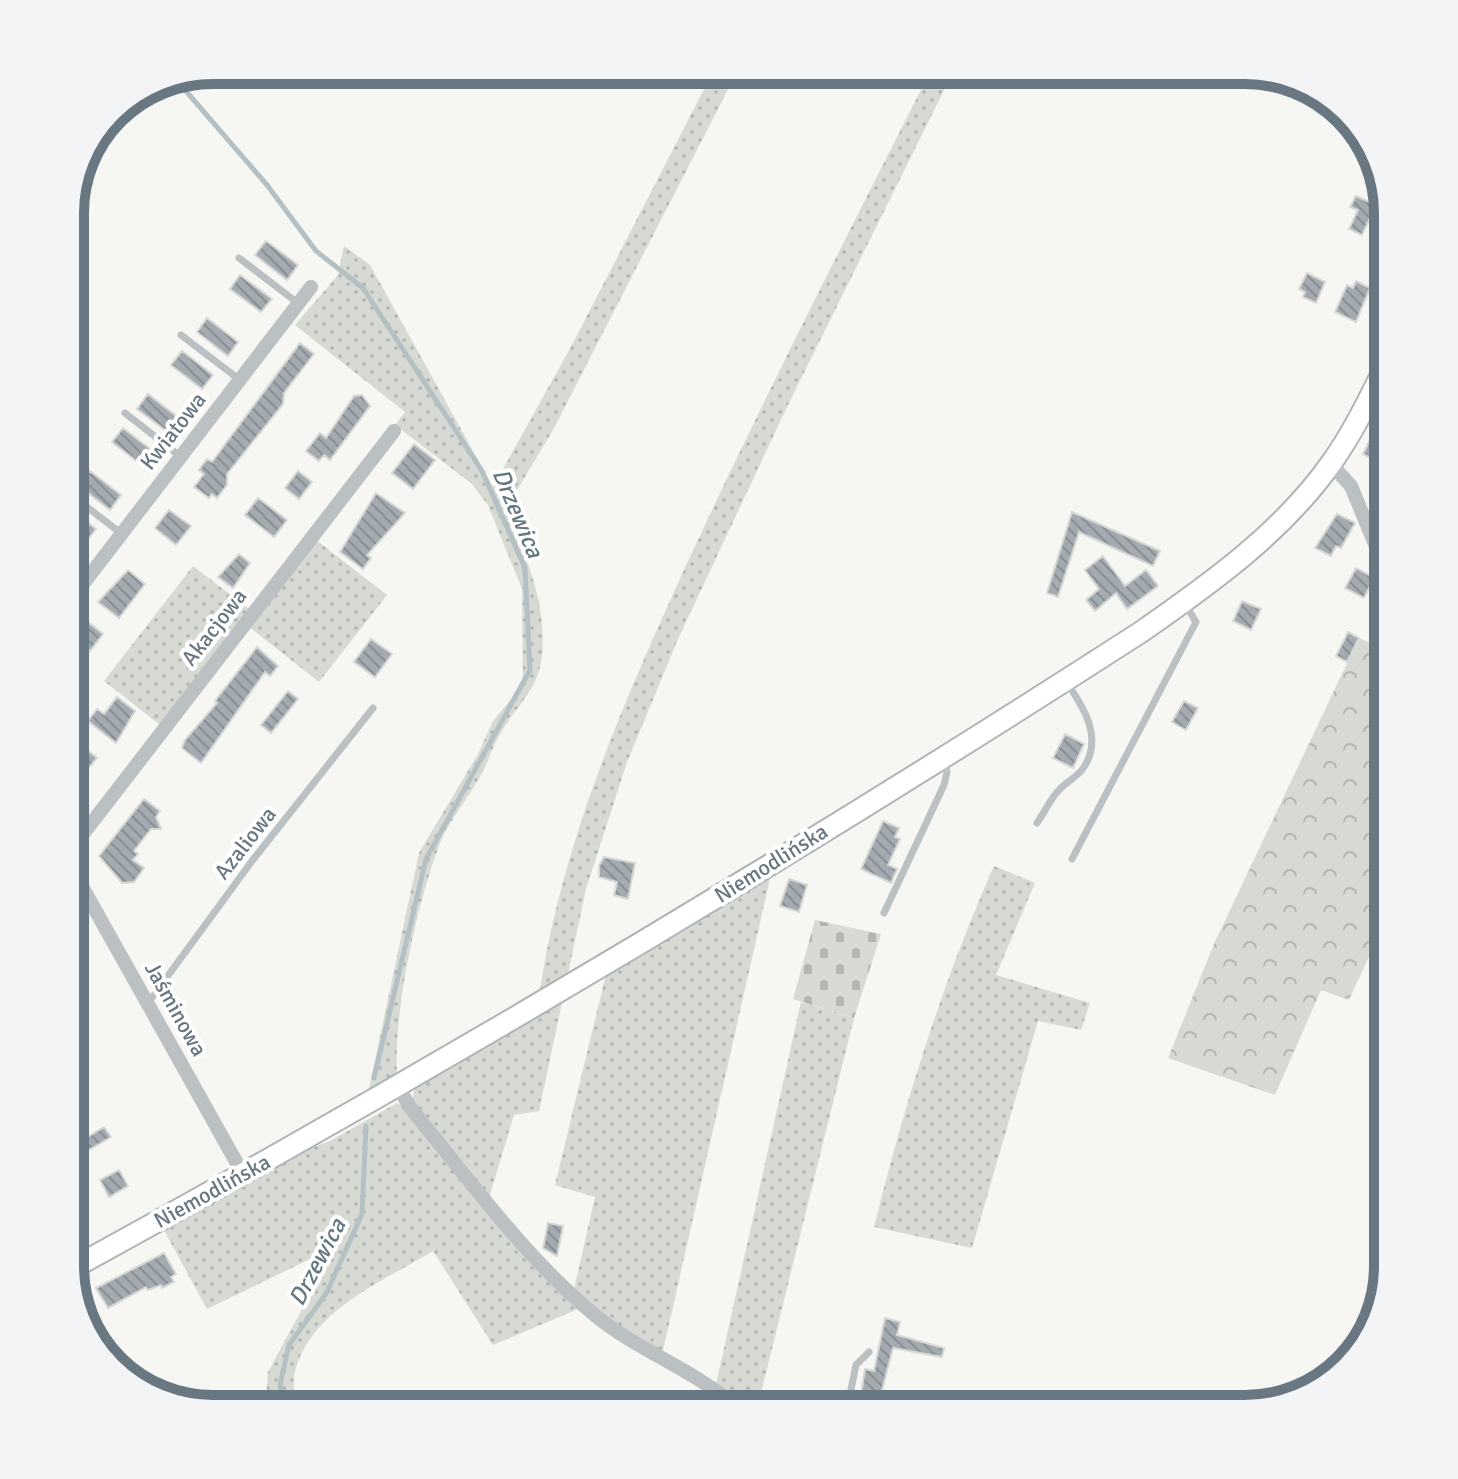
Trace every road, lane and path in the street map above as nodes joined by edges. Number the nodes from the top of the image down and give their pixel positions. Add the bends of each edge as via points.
1 (239, 258) dead end
2 (311, 287) dead end
3 (299, 304) junction
4 (181, 335) dead end
5 (240, 380) junction
6 (1374, 386) edge
7 (125, 413) dead end
8 (394, 431) dead end
9 (181, 457) junction
10 (1331, 464) junction
11 (84, 505) edge
12 (122, 534) junction
13 (1374, 542) edge
14 (84, 583) edge
15 (1184, 602) junction
16 (1065, 681) junction
17 (373, 708) dead end
18 (943, 757) junction
19 (1037, 823) dead end
20 (84, 833) edge
21 (1072, 859) dead end
22 (84, 890) edge
23 (884, 913) dead end
24 (148, 1003) junction
25 (398, 1087) junction
26 (243, 1174) junction
27 (84, 1262) edge
28 (869, 1352) dead end
29 (722, 1395) edge
30 (850, 1395) edge

1 - 3 lane
2 - 3 street, Kwiatowa
3 - 5 street, Kwiatowa
4 - 5 lane
5 - 9 street, Kwiatowa
6 - 10 main road, Niemodlińska
7 - 9 lane
8 - 20 street, Akacjowa
9 - 12 street, Kwiatowa
10 - 13 street via 1351,486
10 - 15 main road, Niemodlińska via 1278,524
11 - 12 lane
12 - 14 street, Kwiatowa
15 - 16 main road, Niemodlińska
15 - 21 lane via 1196,622
16 - 18 main road, Niemodlińska
16 - 19 lane via 1090,725 1091,756 1058,790
17 - 24 lane, Azaliowa
18 - 23 lane via 944,785
18 - 25 main road, Niemodlińska
22 - 24 street, Jaśminowa
24 - 26 street, Jaśminowa
25 - 26 main road, Niemodlińska
25 - 29 street via 562,1285 598,1318 691,1371
26 - 27 main road, Niemodlińska
28 - 30 lane via 856,1365

